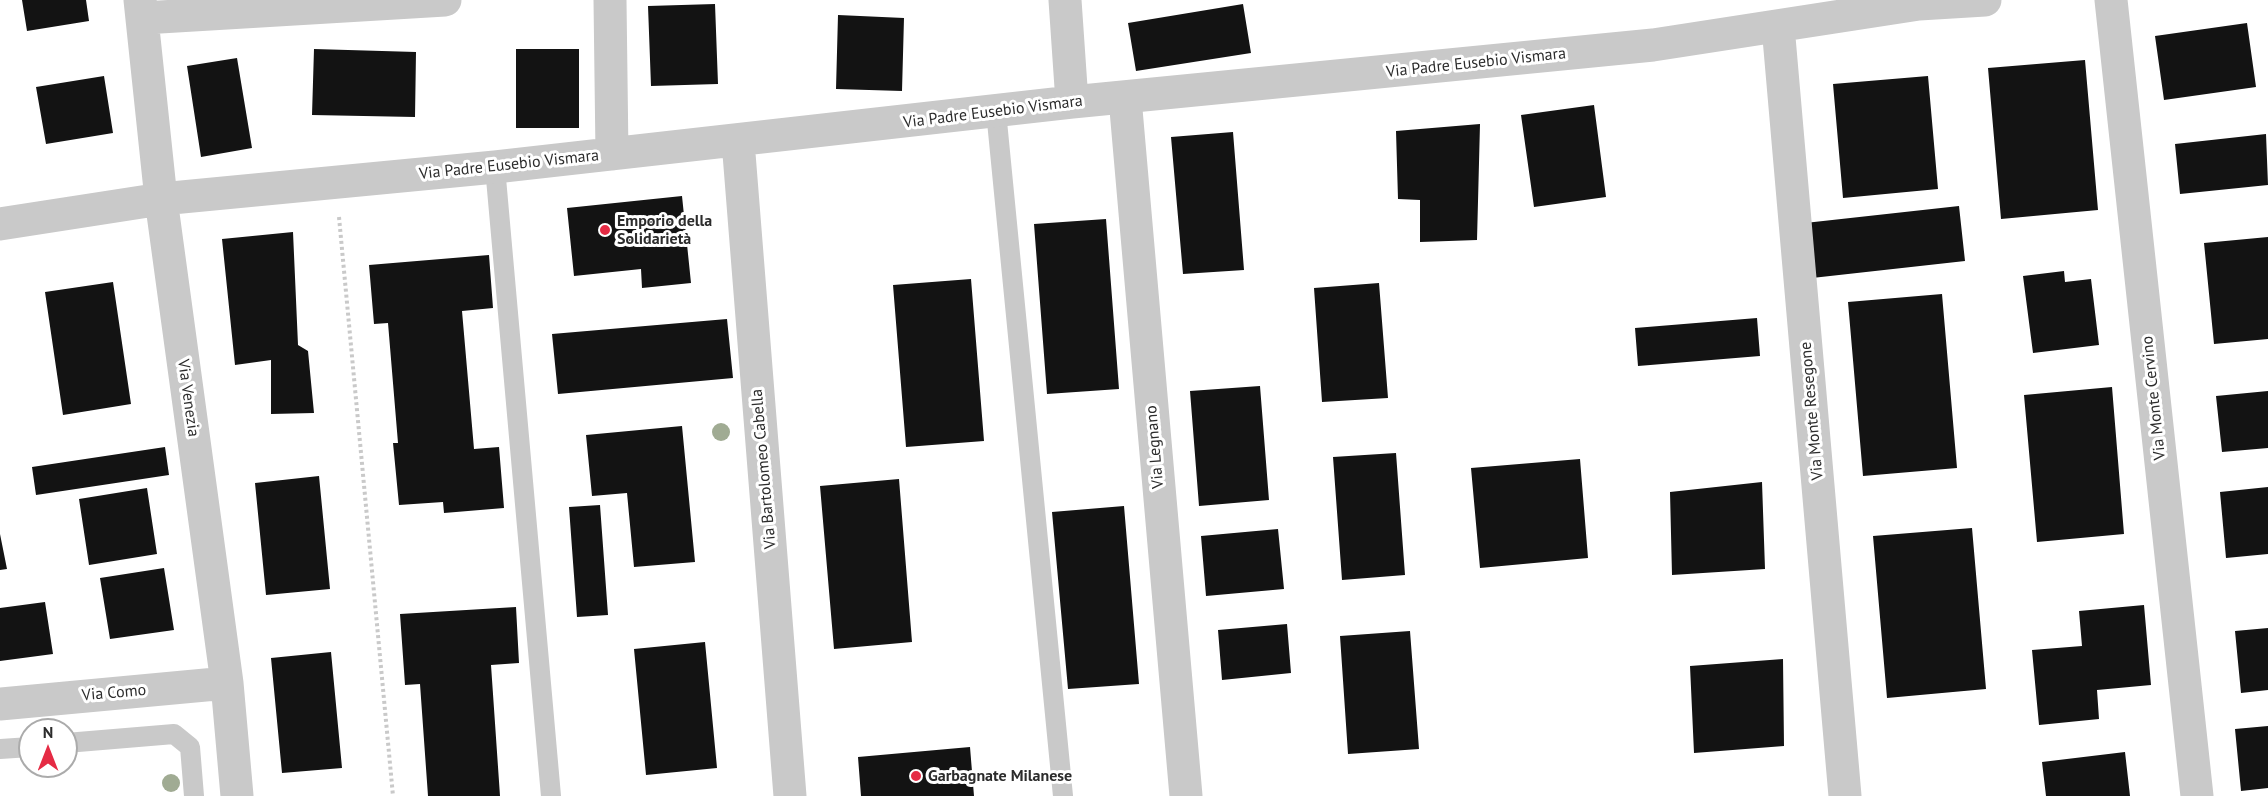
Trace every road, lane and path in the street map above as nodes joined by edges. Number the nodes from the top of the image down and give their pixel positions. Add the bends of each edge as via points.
1 (445, 0) edge
2 (610, 0) edge
3 (1065, 0) edge
4 (1985, 0) edge
5 (2111, 0) edge
6 (1919, 2) edge
7 (141, 9) edge
8 (1778, 26) junction
9 (1125, 99) junction
10 (1072, 102) junction
11 (996, 111) junction
12 (738, 141) junction
13 (612, 154) junction
14 (495, 167) junction
15 (336, 182) junction
16 (161, 198) junction
17 (0, 224) edge
18 (227, 683) junction
19 (0, 704) edge
20 (78, 743) edge
21 (18, 748) edge
22 (0, 749) edge
23 (194, 796) edge
24 (237, 796) edge
25 (393, 796) edge
26 (551, 796) edge
27 (790, 796) edge
28 (1063, 796) edge
29 (1186, 796) edge
30 (1845, 796) edge
31 (2197, 796) edge

1 - 7 street
2 - 13 street
3 - 10 street
4 - 6 street, Via Padre Eusebio Vismara
5 - 31 street, Via Monte Cervino
6 - 8 street, Via Padre Eusebio Vismara
7 - 16 street, Via Venezia
8 - 9 street, Via Padre Eusebio Vismara via 1653,45
8 - 30 street, Via Monte Resegone
9 - 10 street, Via Padre Eusebio Vismara
9 - 29 street, Via Legnano
10 - 11 street, Via Padre Eusebio Vismara
11 - 12 street, Via Padre Eusebio Vismara
11 - 28 lane
12 - 13 street, Via Padre Eusebio Vismara
12 - 27 street, Via Bartolomeo Cabella
13 - 14 street, Via Padre Eusebio Vismara
14 - 15 street, Via Padre Eusebio Vismara
14 - 26 lane
15 - 16 street, Via Padre Eusebio Vismara
15 - 25 path
16 - 17 street, Via Padre Eusebio Vismara
16 - 18 street, Via Venezia
18 - 19 street, Via Como
18 - 24 street, Via Venezia
20 - 23 lane via 174,734 190,747
21 - 22 lane

